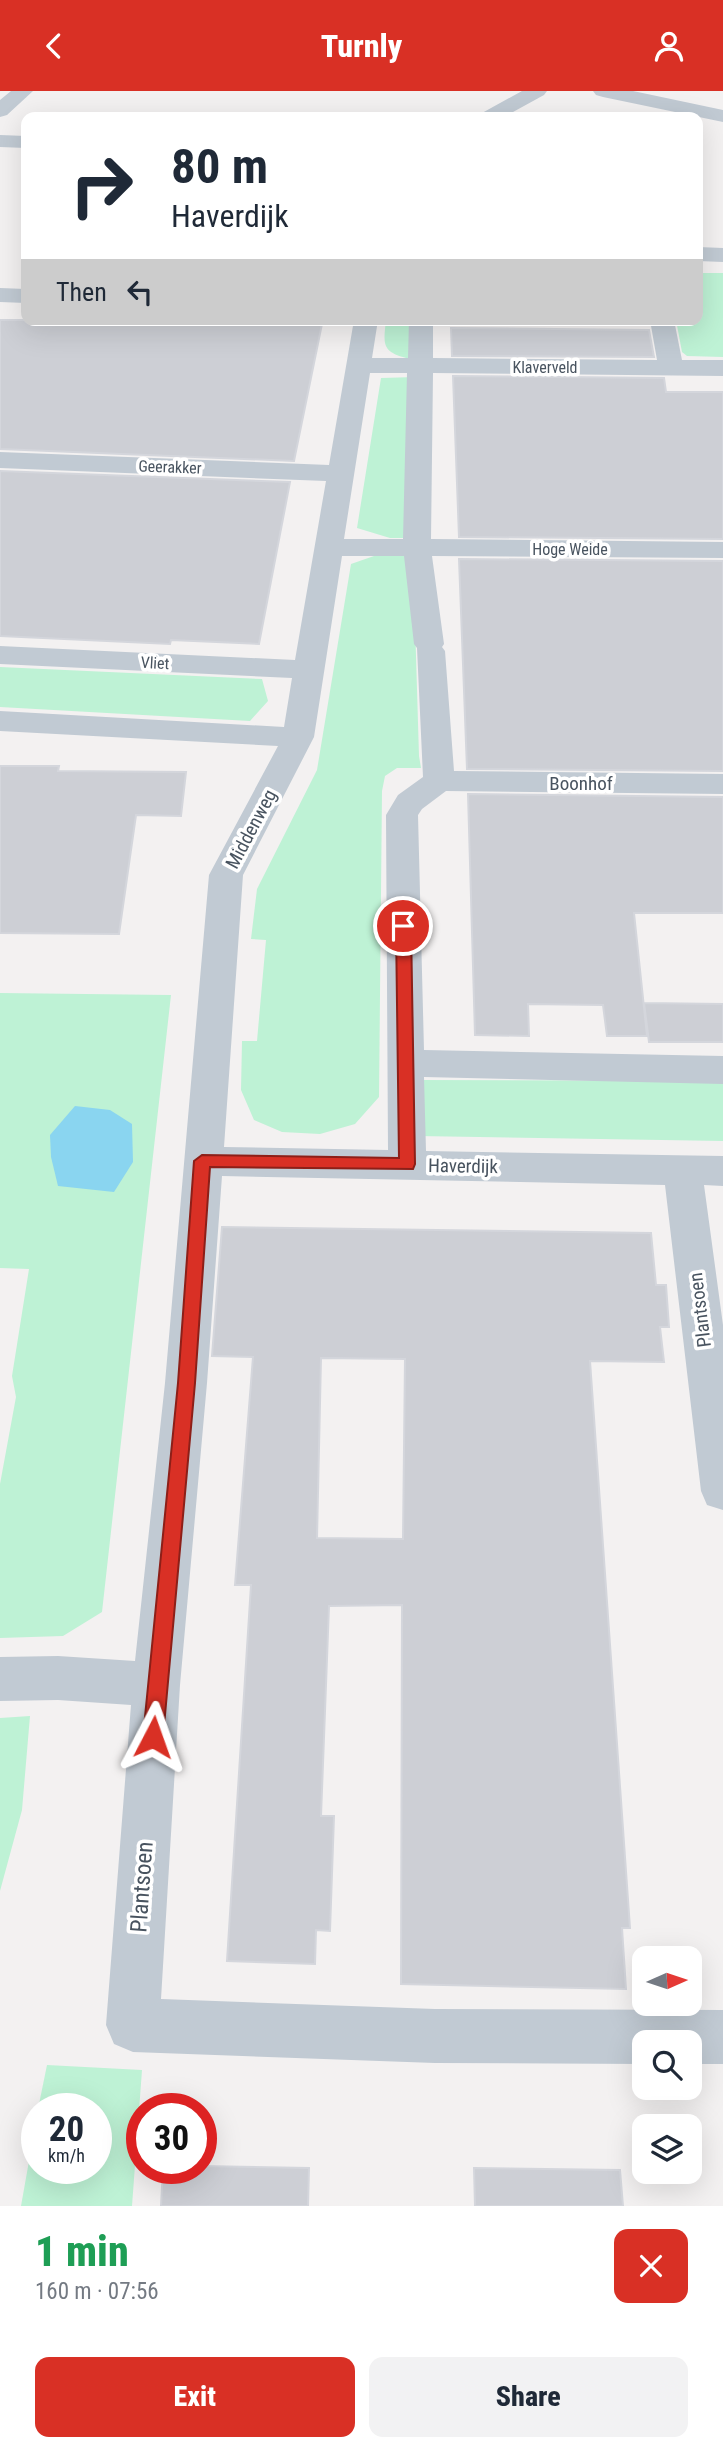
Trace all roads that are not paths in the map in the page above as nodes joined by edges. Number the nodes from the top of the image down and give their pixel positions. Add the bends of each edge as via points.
1 (23, 91) edge
2 (537, 91) edge
3 (603, 91) edge
4 (0, 111) edge
5 (498, 112) edge
6 (723, 116) edge
7 (0, 141) edge
8 (21, 142) edge
9 (0, 162) edge
10 (21, 163) edge
11 (703, 254) edge
12 (723, 254) edge
13 (0, 295) edge
14 (21, 296) edge
15 (365, 326) edge
16 (421, 326) edge
17 (664, 326) edge
18 (358, 365) junction
19 (419, 366) junction
20 (671, 368) junction
21 (723, 368) edge
22 (0, 460) edge
23 (339, 473) junction
24 (329, 547) junction
25 (417, 548) junction
26 (723, 550) edge
27 (0, 655) edge
28 (310, 670) junction
29 (0, 721) edge
30 (298, 737) junction
31 (439, 781) junction
32 (723, 784) edge
33 (405, 1063) junction
34 (723, 1070) edge
35 (202, 1161) junction
36 (407, 1164) junction
37 (703, 1171) edge
38 (723, 1491) edge
39 (0, 1679) edge
40 (156, 1685) junction
41 (723, 2037) edge

1 - 4 street
2 - 5 street
3 - 6 street
7 - 8 street
9 - 10 street
11 - 12 street
13 - 14 street
15 - 18 street, Middenweg
16 - 19 street
17 - 20 street
18 - 19 street
18 - 23 street, Middenweg
19 - 20 street, Klaverveld
19 - 25 street
20 - 21 street, Klaverveld
22 - 23 street, Geerakker
23 - 24 street, Middenweg
24 - 25 street
24 - 28 street, Middenweg
25 - 26 street, Hoge Weide
25 - 31 street
27 - 28 street, Vliet
28 - 30 street, Middenweg
29 - 30 street
30 - 35 street, Middenweg via 226,875
31 - 32 street, Boonhof
31 - 33 street via 410,802 402,815
33 - 34 street
33 - 36 street
35 - 36 street, Haverdijk
35 - 40 street, Plantsoen
36 - 37 street, Haverdijk
37 - 38 street, Plantsoen
39 - 40 street
40 - 41 street, Plantsoen via 133,2025 435,2036

